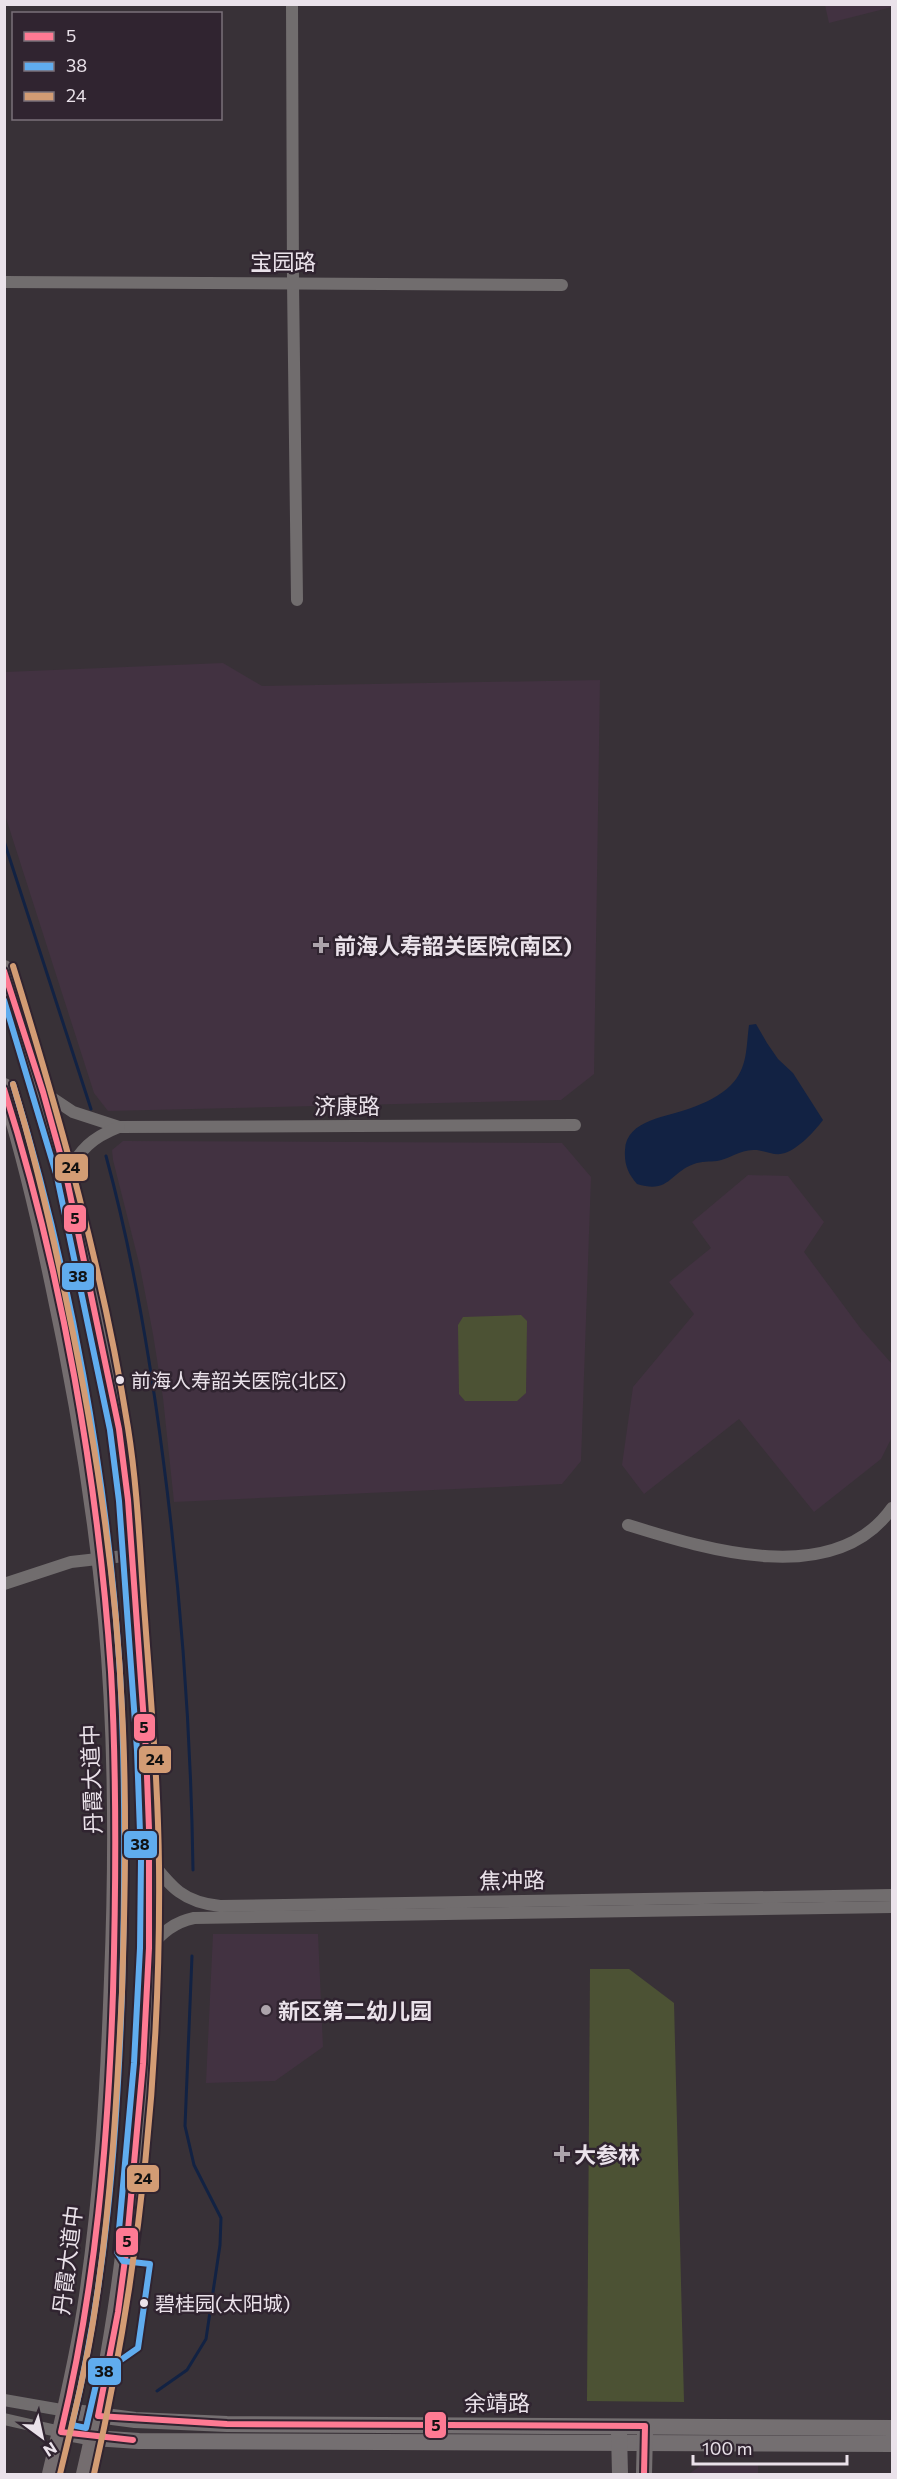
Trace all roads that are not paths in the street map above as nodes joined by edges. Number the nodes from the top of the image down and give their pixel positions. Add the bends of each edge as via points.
1 (292, 4) edge
2 (4, 282) edge
3 (293, 282) junction
4 (562, 285) dead end
5 (297, 600) dead end
6 (4, 969) edge
7 (4, 1087) edge
8 (43, 1092) junction
9 (575, 1125) dead end
10 (119, 1127) junction
11 (66, 1175) junction
12 (892, 1508) edge
13 (628, 1525) dead end
14 (133, 1556) junction
15 (99, 1558) junction
16 (4, 1584) edge
17 (150, 1860) junction
18 (892, 1894) edge
19 (892, 1907) edge
20 (149, 1948) junction
21 (4, 2400) edge
22 (67, 2411) junction
23 (98, 2416) junction
24 (4, 2419) edge
25 (619, 2425) junction
26 (892, 2428) edge
27 (61, 2432) junction
28 (645, 2434) junction
29 (93, 2438) junction
30 (620, 2442) junction
31 (892, 2444) edge
32 (51, 2475) edge
33 (84, 2475) edge
34 (620, 2475) edge
35 (644, 2475) edge

1 - 3 street
2 - 3 street, 宝园路
3 - 4 street, 宝园路
3 - 5 street
6 - 8 main road
7 - 15 main road, 丹霞大道中 via 22,1143 66,1342 84,1436
8 - 10 street, 济康路 via 73,1112
8 - 11 main road
9 - 10 street, 济康路
10 - 11 street, 济康路 via 93,1139
11 - 14 main road via 119,1429
12 - 13 street via 870,1531 845,1546 782,1556 722,1552
14 - 15 street
14 - 17 main road
15 - 16 street via 71,1562
15 - 22 main road, 丹霞大道中 via 107,1619 117,1829 111,2044 94,2246
17 - 18 street, 焦冲路 via 180,1894 198,1903 220,1906
17 - 20 main road
19 - 20 street, 焦冲路 via 194,1918 167,1929
20 - 23 main road via 126,2252
21 - 22 street
22 - 23 main road, 余靖路
22 - 27 main road, 丹霞大道中
23 - 25 main road, 余靖路 via 227,2424
23 - 29 main road
24 - 27 street
25 - 28 main road, 余靖路
25 - 30 main road
26 - 28 main road, 余靖路
27 - 29 main road, 余靖路
27 - 32 main road, 丹霞大道中
28 - 30 main road, 余靖路
28 - 31 main road, 余靖路
28 - 35 main road
29 - 30 main road, 余靖路
29 - 33 main road
30 - 34 main road

